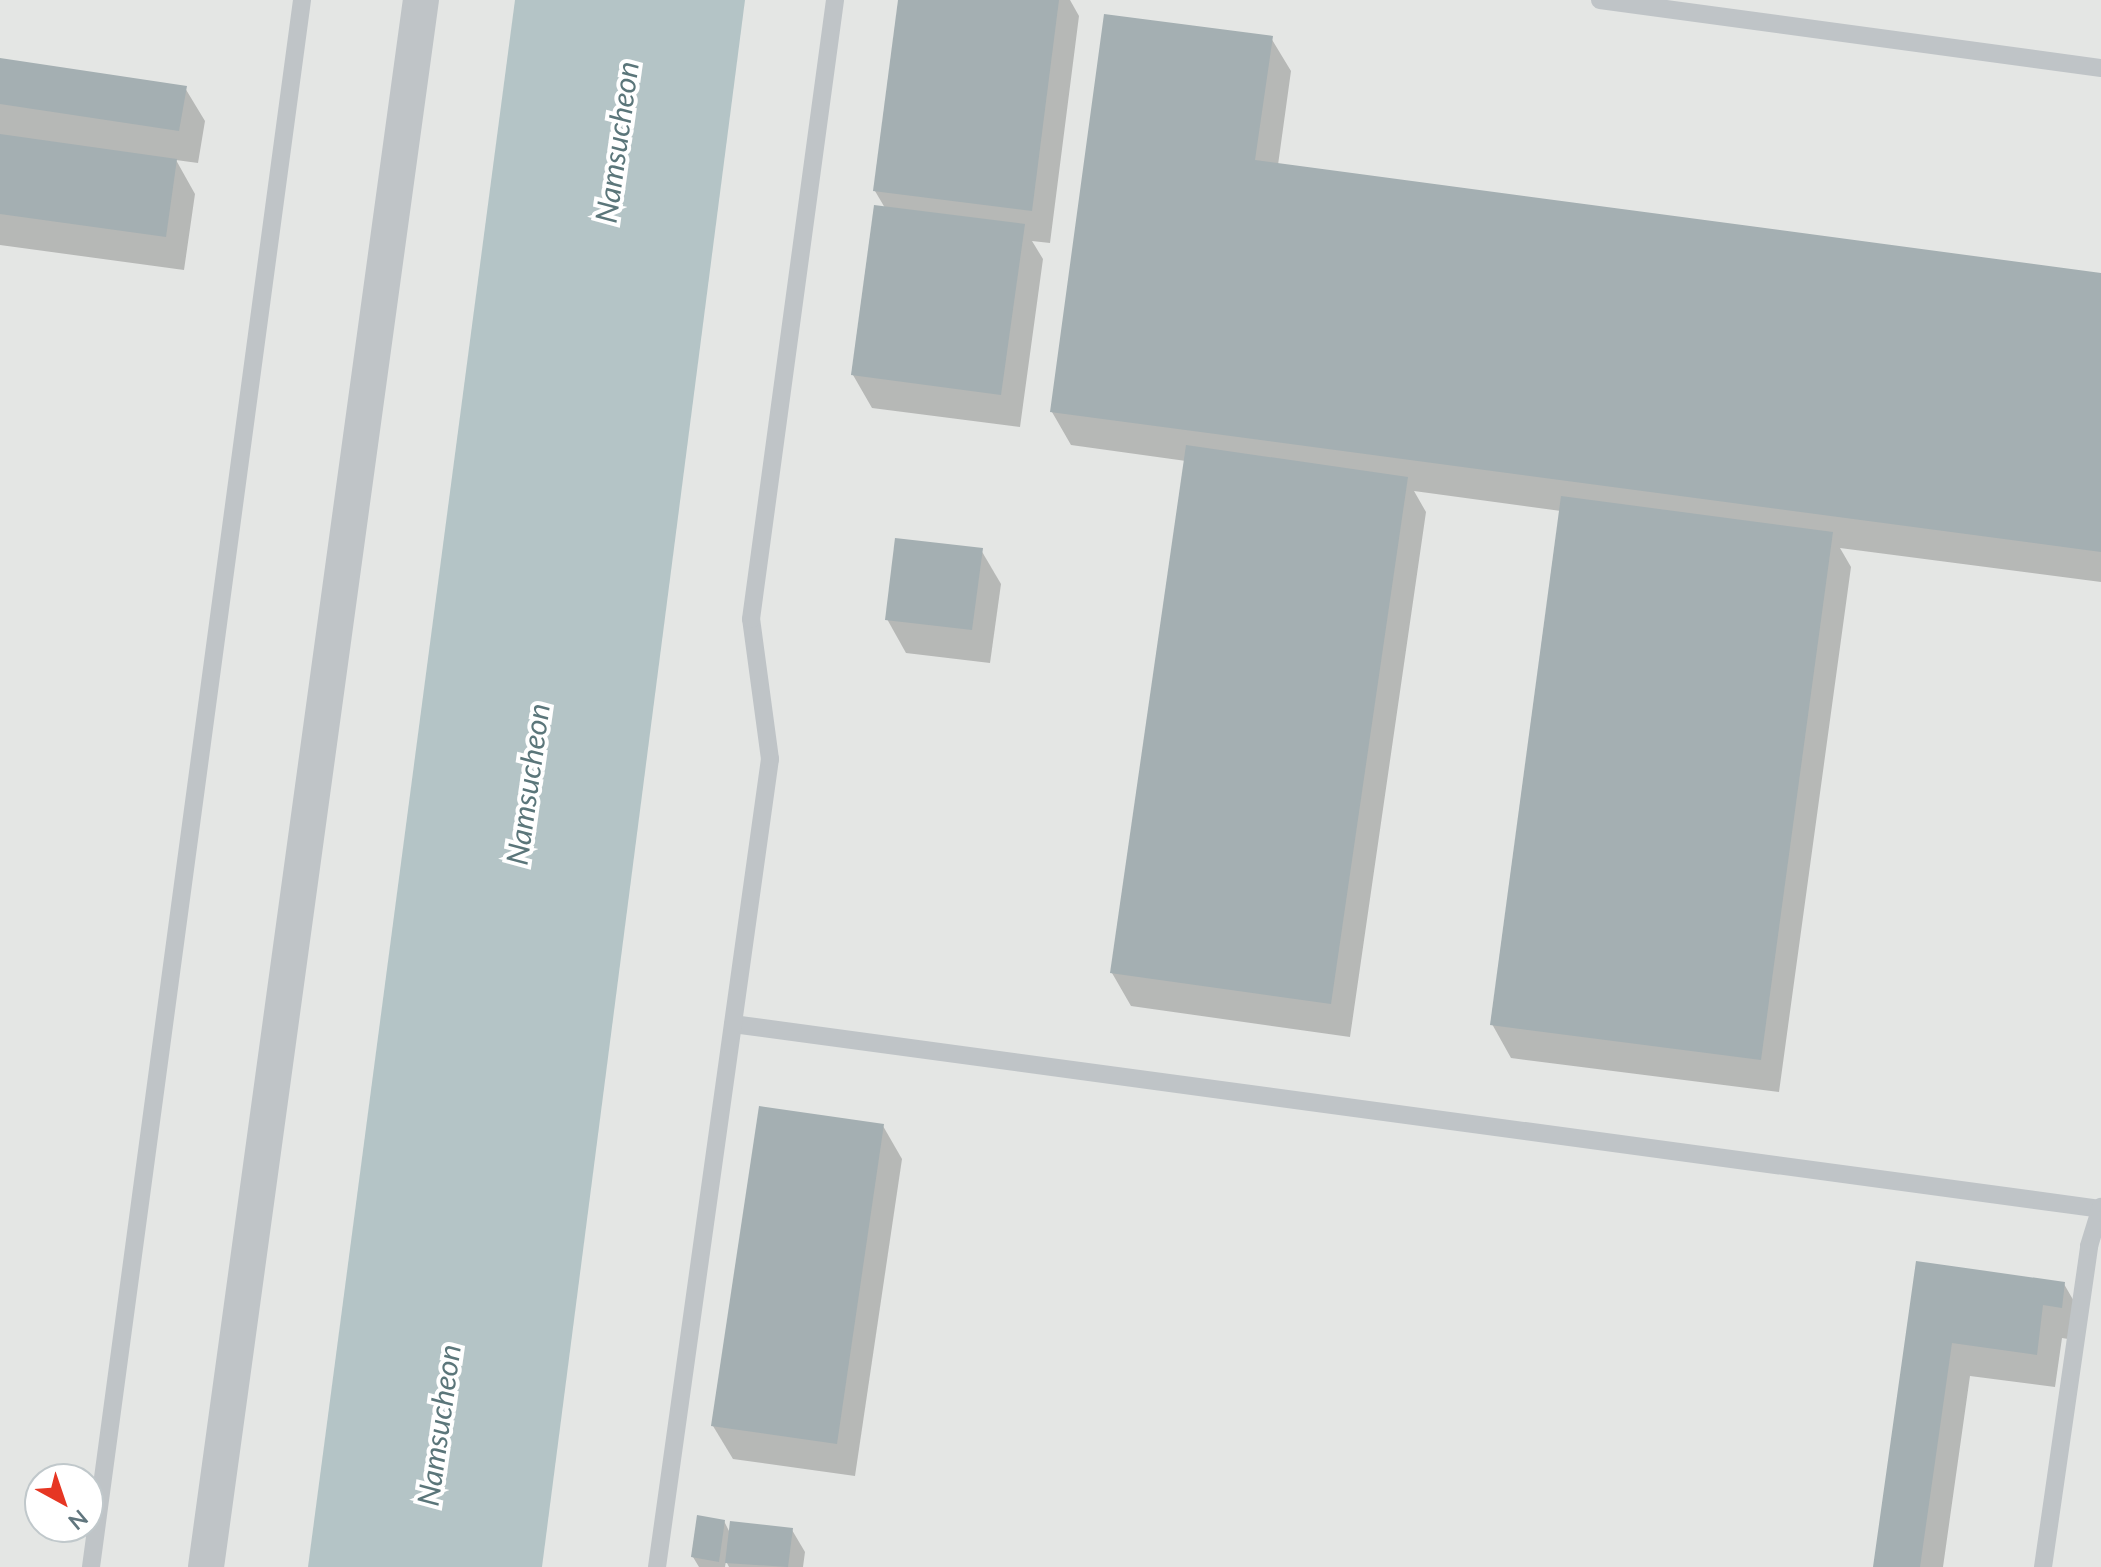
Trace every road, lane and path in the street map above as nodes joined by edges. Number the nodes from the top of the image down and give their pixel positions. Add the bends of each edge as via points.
1 (302, 0) edge
2 (421, 0) edge
3 (835, 0) edge
4 (1600, 0) edge
5 (2101, 68) edge
6 (733, 1024) junction
7 (2101, 1208) edge
8 (91, 1567) edge
9 (206, 1567) edge
10 (657, 1567) edge
11 (2043, 1567) edge

1 - 8 lane
2 - 9 street
3 - 6 lane via 751,619 770,759
4 - 5 lane
6 - 7 lane
6 - 10 lane
7 - 11 lane

